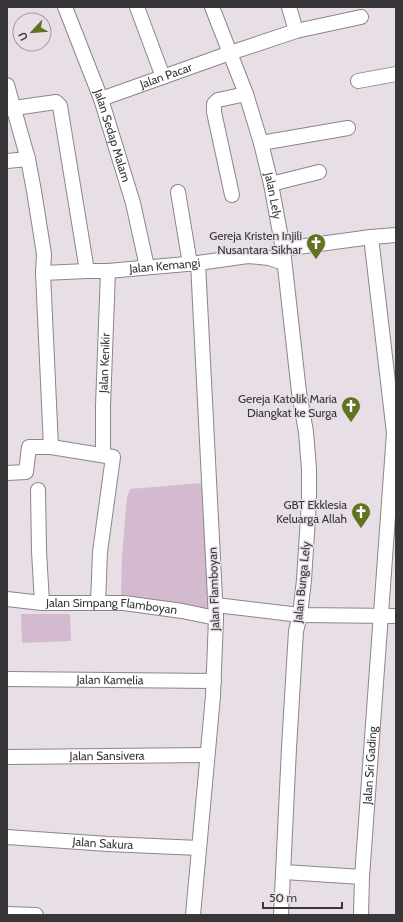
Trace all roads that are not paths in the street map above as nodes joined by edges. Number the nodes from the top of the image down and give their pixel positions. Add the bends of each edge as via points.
1 (65, 7) edge
2 (138, 7) edge
3 (212, 7) edge
4 (289, 7) edge
5 (361, 17) dead end
6 (296, 30) junction
7 (230, 53) junction
8 (396, 74) edge
9 (163, 77) junction
10 (358, 81) dead end
11 (7, 85) edge
12 (246, 94) junction
13 (101, 99) junction
14 (10, 108) edge
15 (348, 128) dead end
16 (262, 143) junction
17 (28, 159) junction
18 (7, 161) edge
19 (319, 172) dead end
20 (271, 184) junction
21 (178, 192) dead end
22 (232, 195) dead end
23 (396, 235) edge
24 (371, 237) junction
25 (283, 249) junction
26 (194, 263) junction
27 (284, 263) junction
28 (147, 267) junction
29 (87, 271) junction
30 (108, 271) junction
31 (43, 273) junction
32 (51, 447) junction
33 (103, 455) junction
34 (7, 473) edge
35 (38, 490) dead end
36 (7, 598) edge
37 (98, 603) junction
38 (42, 604) junction
39 (216, 611) junction
40 (300, 615) junction
41 (381, 616) junction
42 (396, 616) edge
43 (7, 679) edge
44 (214, 681) junction
45 (207, 755) junction
46 (7, 757) edge
47 (7, 837) edge
48 (199, 848) junction
49 (284, 872) junction
50 (362, 877) junction
51 (11, 915) edge
52 (36, 915) edge
53 (193, 915) edge
54 (281, 915) edge
55 (361, 915) edge

1 - 13 street, Jalan Sedap Malam
2 - 9 street
3 - 7 street, Jalan Lely
4 - 6 street
5 - 6 street, Jalan Pacar
6 - 7 street, Jalan Pacar
7 - 9 street, Jalan Pacar
7 - 12 street, Jalan Lely
8 - 10 street
9 - 13 street, Jalan Pacar
11 - 14 street
12 - 16 street, Jalan Lely
12 - 22 street via 218,100 214,104
13 - 28 street, Jalan Sedap Malam via 133,203
14 - 17 street
14 - 29 street via 56,102 60,106
15 - 16 street
16 - 20 street, Jalan Lely
17 - 18 street
17 - 31 street via 44,254
19 - 20 street
20 - 25 street, Jalan Lely
21 - 26 street, Jalan Flamboyan
23 - 24 street
24 - 25 street
24 - 41 street, Jalan Sri Gading via 394,433
25 - 27 street, Jalan Bunga Lely
26 - 27 street, Jalan Kemangi via 248,256
26 - 28 street, Jalan Kemangi
26 - 39 street, Jalan Flamboyan
27 - 40 street, Jalan Bunga Lely via 309,469 309,502
28 - 30 street, Jalan Kemangi
29 - 30 street, Jalan Kemangi
29 - 31 street, Jalan Kemangi
30 - 33 street, Jalan Kenikir
31 - 32 street
32 - 33 street
32 - 34 street via 29,447 26,472
33 - 37 street via 113,458 100,552
35 - 38 street
36 - 38 street, Jalan Simpang Flamboyan
37 - 38 street, Jalan Simpang Flamboyan
37 - 39 street, Jalan Simpang Flamboyan via 124,603 198,614
39 - 40 street, Jalan Simpang Flamboyan
39 - 44 street, Jalan Flamboyan
40 - 41 street, Jalan Simpang Flamboyan
40 - 49 street, Jalan Bunga Lely via 296,631
41 - 42 street, Jalan Simpang Flamboyan
41 - 50 street, Jalan Sri Gading
43 - 44 street, Jalan Kamelia
44 - 45 street, Jalan Flamboyan
45 - 46 street, Jalan Sansivera
45 - 48 street, Jalan Flamboyan
47 - 48 street, Jalan Sakura
48 - 53 street, Jalan Flamboyan
49 - 50 street
49 - 54 street, Jalan Bunga Lely
50 - 55 street, Jalan Sri Gading
51 - 52 street

